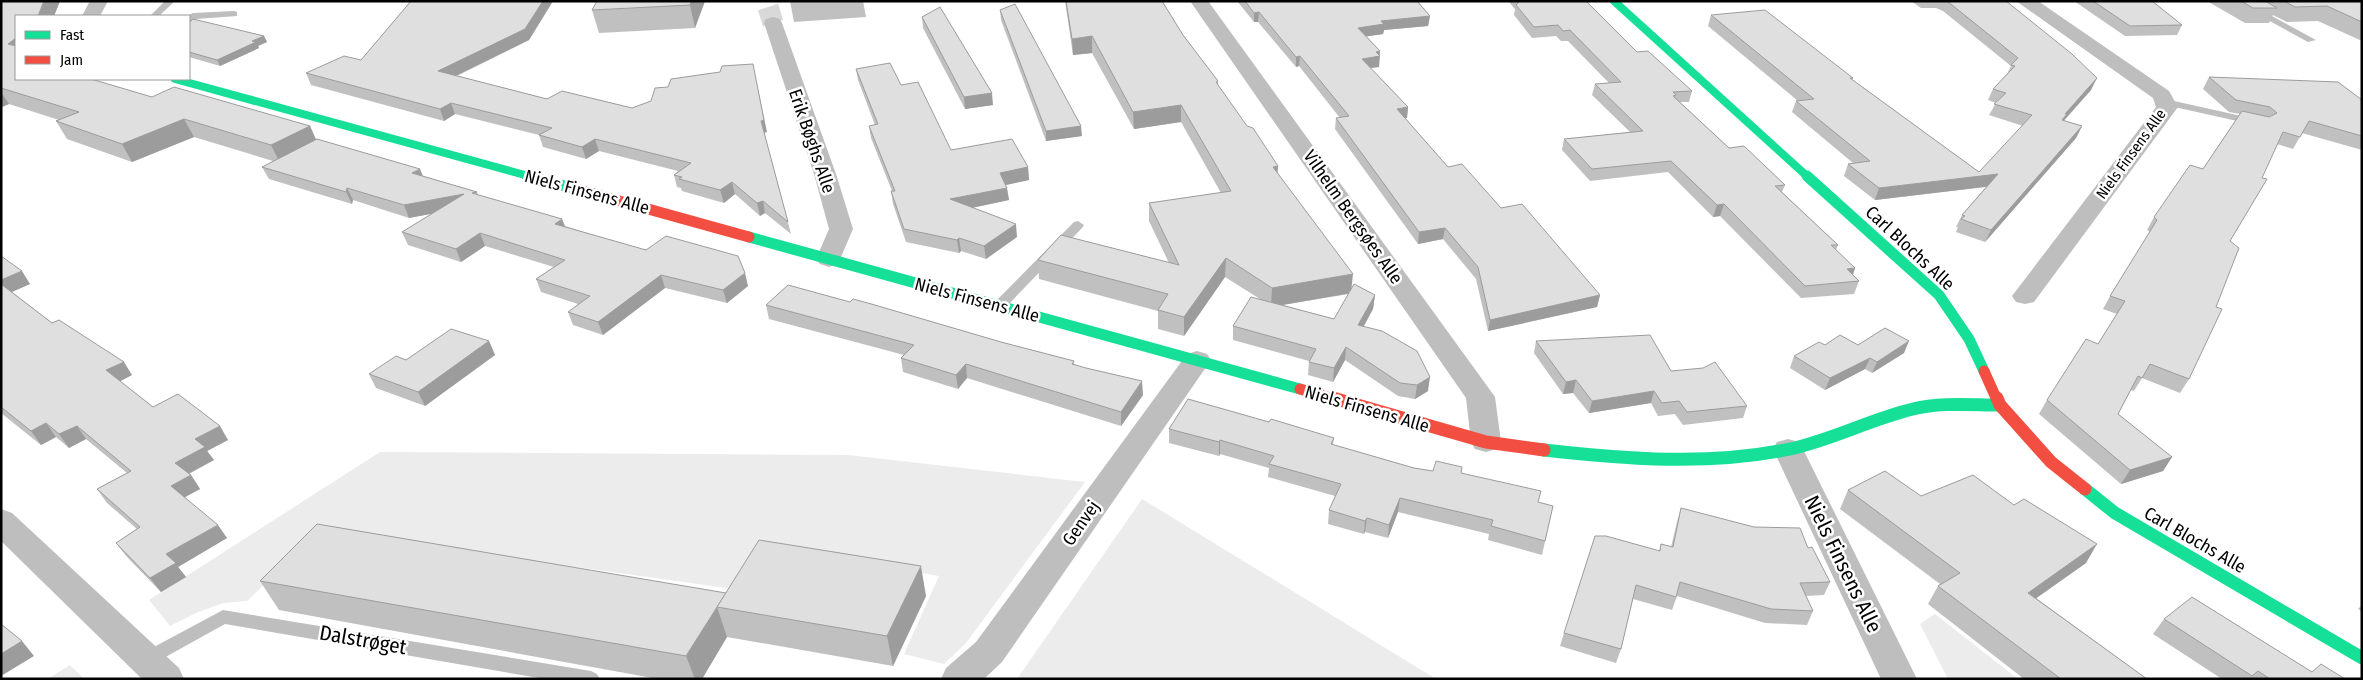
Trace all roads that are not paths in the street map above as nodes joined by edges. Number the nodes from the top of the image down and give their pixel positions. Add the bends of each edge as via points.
1 (99, 1) edge
2 (171, 1) edge
3 (1199, 1) edge
4 (1614, 1) edge
5 (2025, 1) edge
6 (2237, 1) edge
7 (234, 14) dead end
8 (92, 15) edge
9 (155, 15) edge
10 (190, 19) edge
11 (772, 23) tunnel mouth
12 (2311, 40) dead end
13 (179, 80) edge
14 (2165, 102) junction
15 (2263, 124) edge
16 (1078, 225) dead end
17 (829, 259) junction
18 (2024, 296) dead end
19 (999, 306) junction
20 (1196, 360) junction
21 (2000, 404) junction
22 (1486, 442) junction
23 (1788, 449) junction
24 (2, 523) edge
25 (2362, 658) edge
26 (155, 670) edge
27 (591, 679) edge
28 (959, 679) edge
29 (1899, 679) edge

1 - 8 street
2 - 9 lane
3 - 22 street, Vilhelm Bergsøes Alle via 1480,397
4 - 21 street, Carl Blochs Alle via 1939,296 1968,339
5 - 14 street, Niels Finsens Alle via 2162,95
6 - 12 lane
7 - 10 lane via 193,16
11 - 17 street, Erik Bøghs Alle via 825,174 841,230
13 - 17 street, Niels Finsens Alle
14 - 15 lane
14 - 18 street, Niels Finsens Alle via 2167,108
16 - 19 lane
17 - 19 street, Niels Finsens Alle
19 - 20 street, Niels Finsens Alle
20 - 22 street, Niels Finsens Alle
20 - 28 street, Genvej via 989,652
21 - 23 street, Niels Finsens Alle via 1913,409 1823,441
21 - 25 street, Carl Blochs Alle via 2051,462 2116,514
22 - 23 street, Niels Finsens Alle via 1606,458 1702,458
23 - 29 street, Niels Finsens Alle
24 - 26 street, Dalstrøget
26 - 27 lane, Dalstrøget via 223,617

